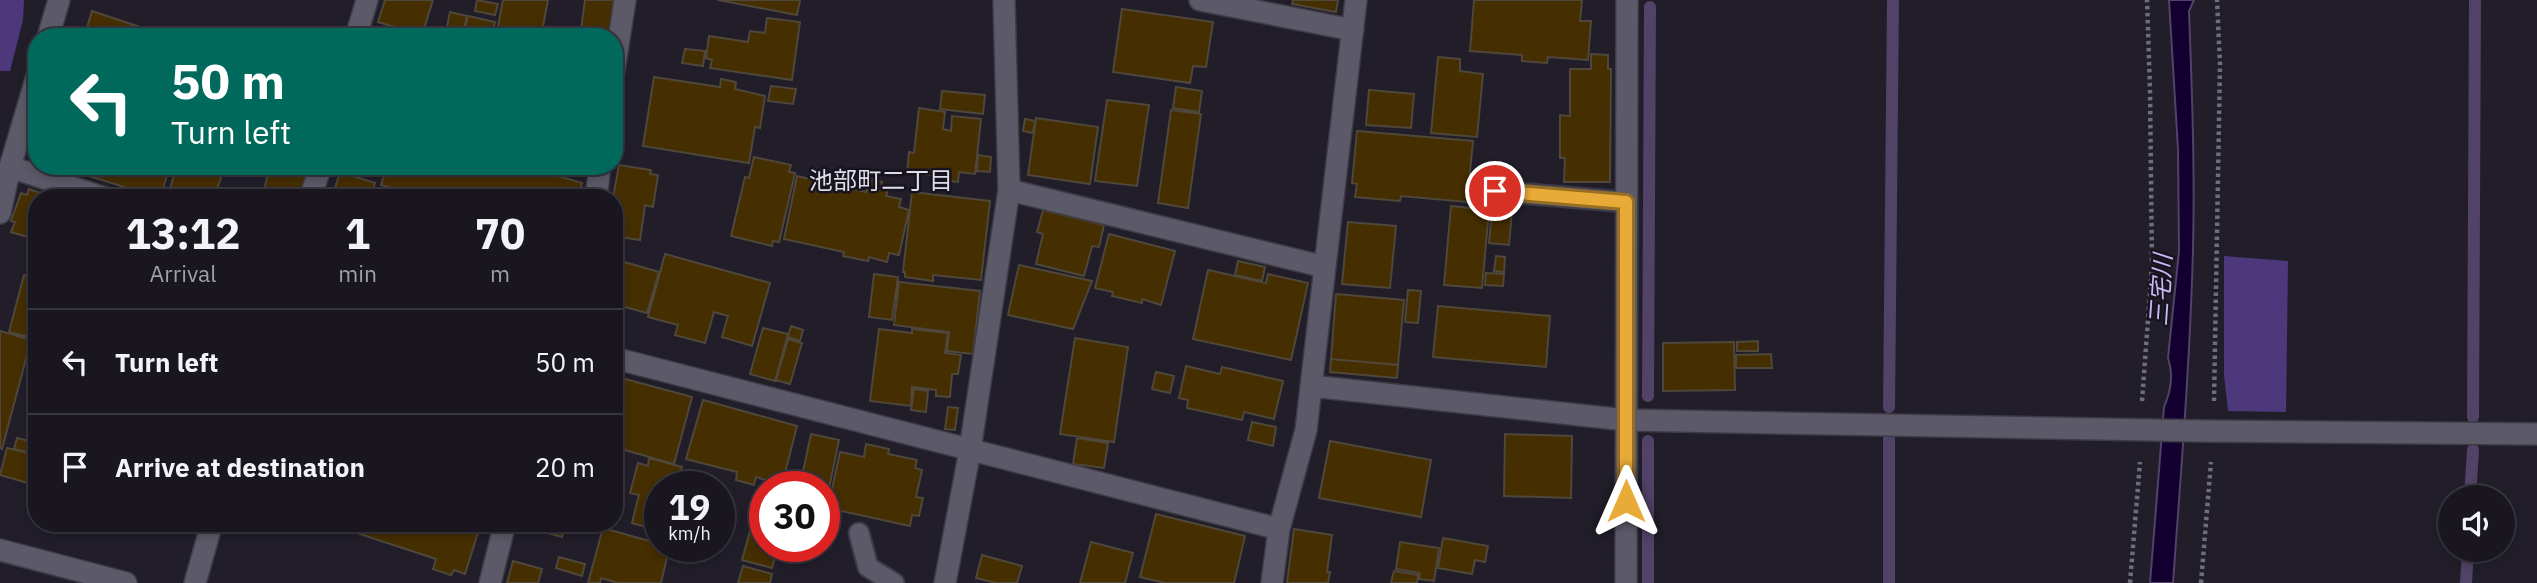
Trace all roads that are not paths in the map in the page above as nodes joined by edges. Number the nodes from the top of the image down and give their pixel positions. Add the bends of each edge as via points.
1 (59, 0) edge
2 (367, 0) edge
3 (625, 0) edge
4 (1004, 0) edge
5 (1200, 0) edge
6 (1356, 0) edge
7 (1627, 0) edge
8 (51, 28) edge
9 (359, 28) edge
10 (621, 28) edge
11 (1353, 30) junction
12 (28, 106) edge
13 (10, 167) junction
14 (28, 173) edge
15 (35, 175) edge
16 (77, 189) edge
17 (1009, 190) junction
18 (1495, 191) dead end
19 (1626, 202) junction
20 (0, 213) edge
21 (1325, 267) junction
22 (623, 360) edge
23 (1311, 386) junction
24 (1626, 420) junction
25 (2537, 434) edge
26 (970, 450) junction
27 (1279, 529) junction
28 (209, 532) edge
29 (503, 532) edge
30 (859, 533) dead end
31 (0, 550) edge
32 (127, 583) edge
33 (195, 583) edge
34 (490, 583) edge
35 (894, 583) edge
36 (945, 583) edge
37 (1272, 583) edge
38 (1626, 583) edge

1 - 8 street
2 - 9 street
3 - 10 street
4 - 17 street
5 - 11 street
6 - 11 street
7 - 19 street
11 - 21 street
12 - 13 street
13 - 14 street
13 - 20 street
15 - 16 street
17 - 21 street
17 - 26 street
18 - 19 lane
19 - 24 street
21 - 23 street
22 - 26 street
23 - 24 street
23 - 27 street via 1306,430
24 - 25 street
24 - 38 street
26 - 27 street
26 - 36 street
27 - 37 street
28 - 33 street
29 - 34 street
30 - 35 lane via 868,567
31 - 32 street

